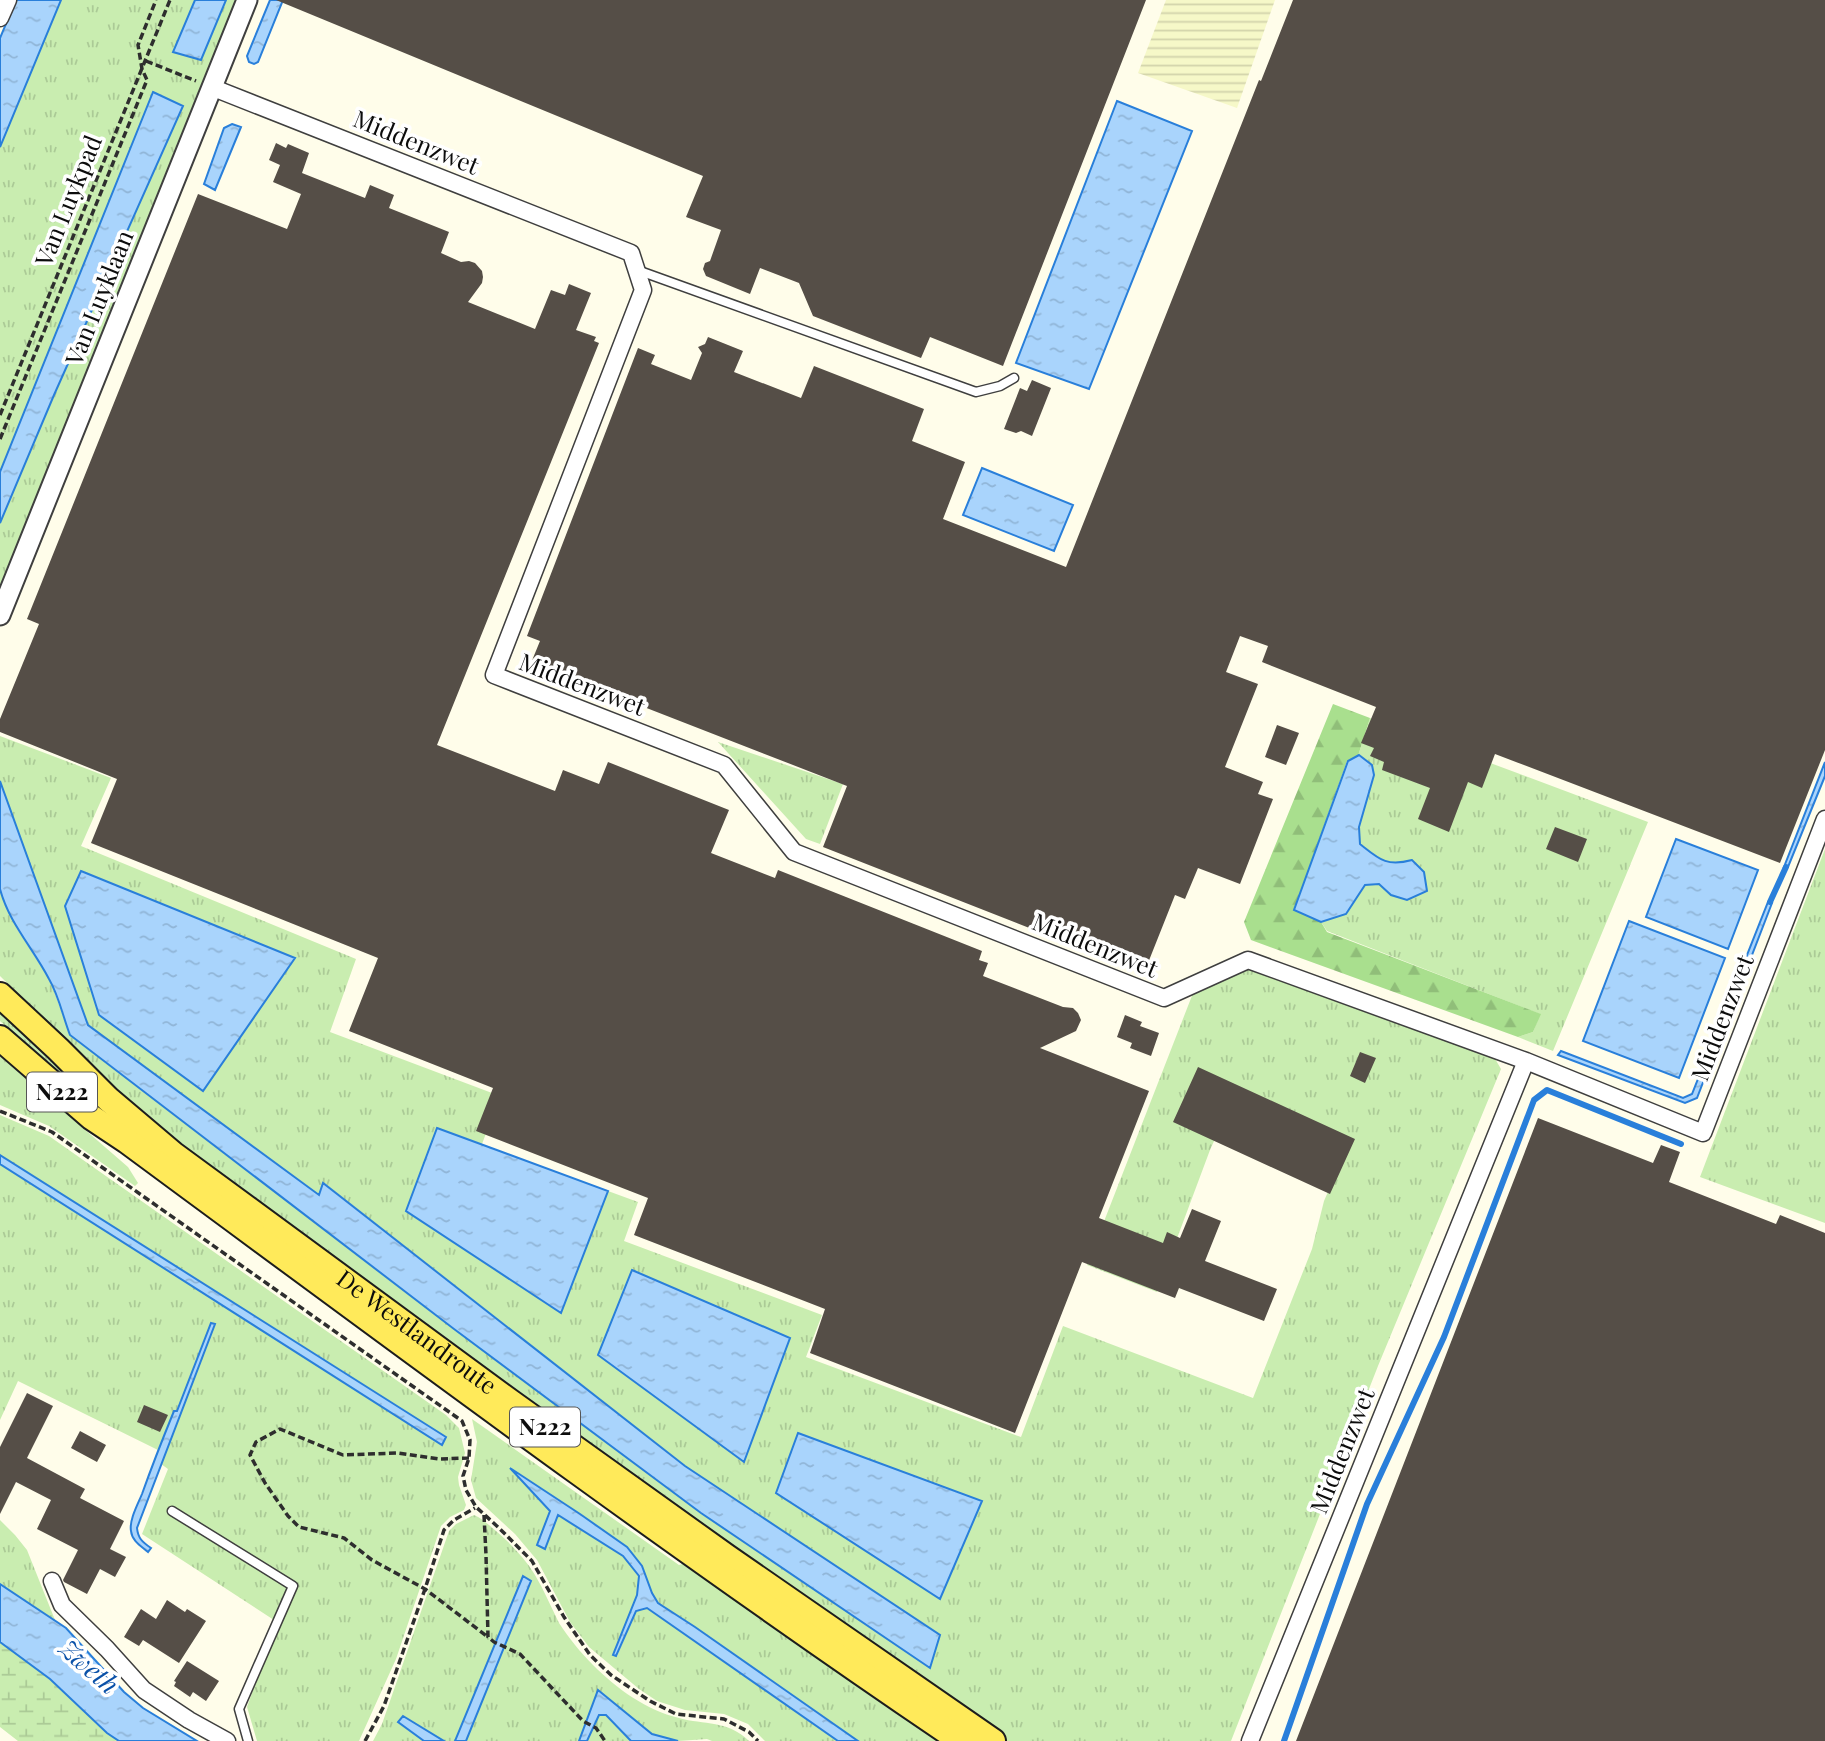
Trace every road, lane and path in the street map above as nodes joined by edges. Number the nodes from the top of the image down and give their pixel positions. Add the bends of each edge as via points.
1 (8, 0) edge
2 (156, 0) edge
3 (170, 0) edge
4 (247, 0) edge
5 (0, 18) edge
6 (146, 61) junction
7 (142, 69) junction
8 (211, 87) junction
9 (636, 270) junction
10 (1014, 378) dead end
11 (0, 415) edge
12 (0, 439) edge
13 (0, 615) edge
14 (1825, 819) edge
15 (0, 995) edge
16 (0, 1038) edge
17 (1526, 1061) junction
18 (0, 1111) edge
19 (469, 1458) junction
20 (476, 1507) junction
21 (172, 1511) dead end
22 (484, 1514) junction
23 (52, 1581) dead end
24 (425, 1589) junction
25 (488, 1637) junction
26 (227, 1741) edge
27 (248, 1741) edge
28 (365, 1741) edge
29 (606, 1741) edge
30 (758, 1741) edge
31 (961, 1741) edge
32 (993, 1741) edge
33 (1250, 1741) edge

1 - 5 street
2 - 7 path via 138,45
3 - 6 path, Van Luykpad
4 - 8 street, Van Luyklaan
6 - 7 path, Van Luykpad
6 - 8 path
7 - 11 path, Van Luykpad
7 - 12 path via 147,80
8 - 9 street, Middenzwet via 631,253
8 - 13 street, Van Luyklaan
9 - 10 lane via 976,392
9 - 17 street, Middenzwet via 643,290 494,675 724,765 794,852 1164,998 1248,960
14 - 17 street, Middenzwet via 1703,1133
15 - 32 main road, De Westlandroute / N222 via 173,1154 727,1557
16 - 31 main road, De Westlandroute / N222 via 92,1117 505,1421
17 - 33 street, Middenzwet
18 - 19 path via 52,1132 462,1421 470,1440
19 - 20 path via 463,1476
19 - 24 path via 343,1455 280,1429 256,1442 250,1455 299,1527 344,1538 372,1560
20 - 22 path
20 - 24 path via 444,1530
21 - 27 lane via 293,1586 239,1709
22 - 25 path
22 - 30 path via 532,1561 590,1655 611,1675 676,1714 724,1719
23 - 26 street via 62,1605 144,1690
24 - 25 path
24 - 28 path via 384,1706
25 - 29 path via 520,1654

